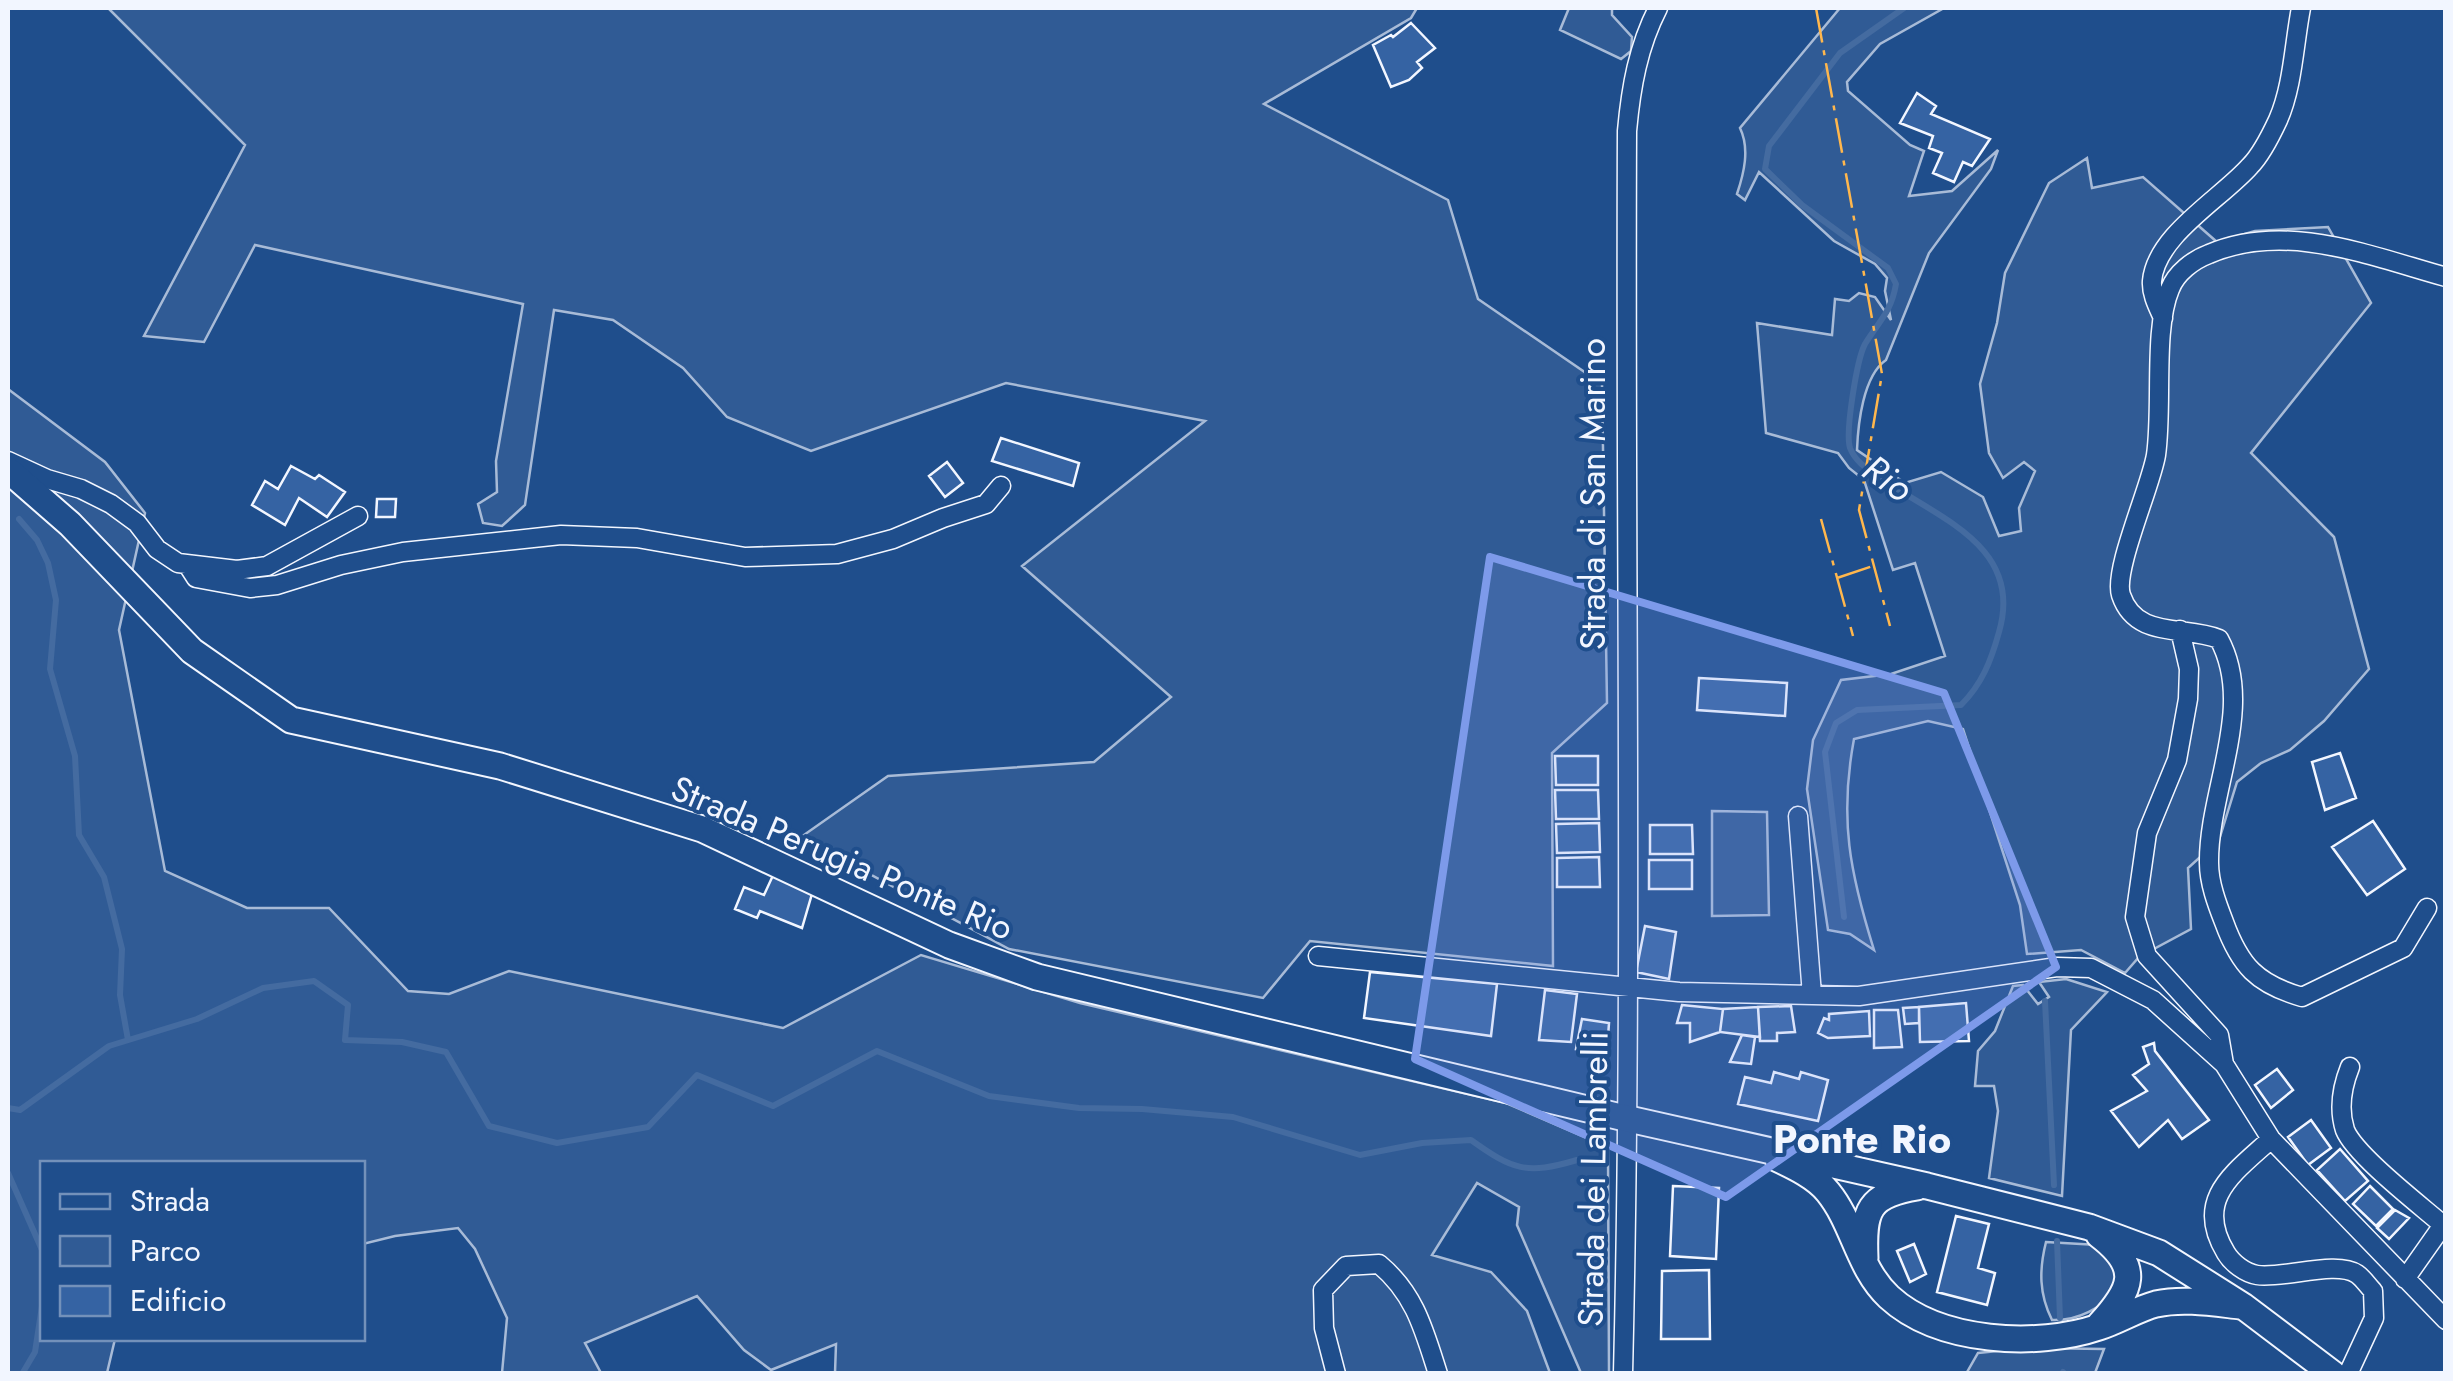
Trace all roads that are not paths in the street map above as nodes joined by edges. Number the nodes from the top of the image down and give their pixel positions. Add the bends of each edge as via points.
1 (1658, 8) edge
2 (2300, 8) edge
3 (2446, 277) edge
4 (2163, 318) junction
5 (8, 461) edge
6 (8, 470) edge
7 (1002, 486) dead end
8 (358, 516) dead end
9 (187, 564) junction
10 (2180, 630) junction
11 (1798, 816) dead end
12 (2428, 908) dead end
13 (1318, 956) dead end
14 (1627, 985) junction
15 (1812, 995) junction
16 (2224, 1064) junction
17 (2350, 1067) dead end
18 (1629, 1119) junction
19 (2271, 1139) junction
20 (1736, 1140) junction
21 (1927, 1186) junction
22 (2444, 1224) edge
23 (2089, 1227) junction
24 (2159, 1253) junction
25 (1866, 1268) junction
26 (2404, 1279) junction
27 (2157, 1304) junction
28 (2243, 1306) junction
29 (2446, 1320) edge
30 (2096, 1328) junction
31 (1336, 1374) edge
32 (1438, 1374) edge
33 (1623, 1374) edge
34 (2333, 1374) edge
35 (2348, 1374) edge

1 - 14 street, Strada di San Marino via 1632,80 1627,131
2 - 4 street via 2278,120 2252,165 2178,233 2159,260 2152,282
3 - 4 street via 2329,244 2262,240 2196,259 2170,287
4 - 10 street via 2155,460 2121,594 2139,621
5 - 9 street via 111,504 158,549
6 - 18 main road, Strada Perugia Ponte Rio via 192,650 291,720 500,766 702,829 949,946 1037,977
7 - 9 street via 986,504 837,554 745,557 637,538 561,535 403,552 250,588 196,578
8 - 9 street via 268,566
10 - 12 street via 2219,638 2227,654 2232,714 2209,866 2236,954 2272,988 2302,997 2403,948
10 - 16 street via 2188,699 2176,760 2147,833 2135,917 2147,956 2219,1036
11 - 15 street
13 - 14 street
14 - 15 street
14 - 18 street, Strada dei Lambrelli
15 - 16 street via 1858,996 2057,966 2091,968 2153,1000
16 - 19 street
17 - 22 street via 2341,1100 2346,1132
18 - 20 main road, Strada Perugia Ponte Rio
18 - 33 street, Strada dei Lambrelli
19 - 26 street
19 - 35 street via 2223,1184 2212,1210 2216,1236 2230,1260 2252,1275 2354,1272 2373,1291 2374,1318
20 - 21 main road, Strada Perugia Ponte Rio
20 - 25 main road, Strada Perugia Ponte Rio via 1797,1168 1826,1190
21 - 23 main road, Strada Perugia Ponte Rio
21 - 25 main road, Strada Perugia Ponte Rio via 1892,1192 1867,1212
22 - 26 street
23 - 24 main road, Strada Perugia Ponte Rio
23 - 30 main road, Strada Perugia Ponte Rio via 2116,1248 2127,1280 2122,1299
24 - 27 main road via 2167,1272
24 - 28 main road, Strada Perugia Ponte Rio
25 - 30 main road, Strada Perugia Ponte Rio via 1891,1299 1944,1330 2038,1340
26 - 29 street
27 - 28 main road, Strada Perugia Ponte Rio
27 - 30 main road, Strada Perugia Ponte Rio
28 - 34 main road
31 - 32 street via 1323,1290 1346,1266 1380,1264 1418,1314

